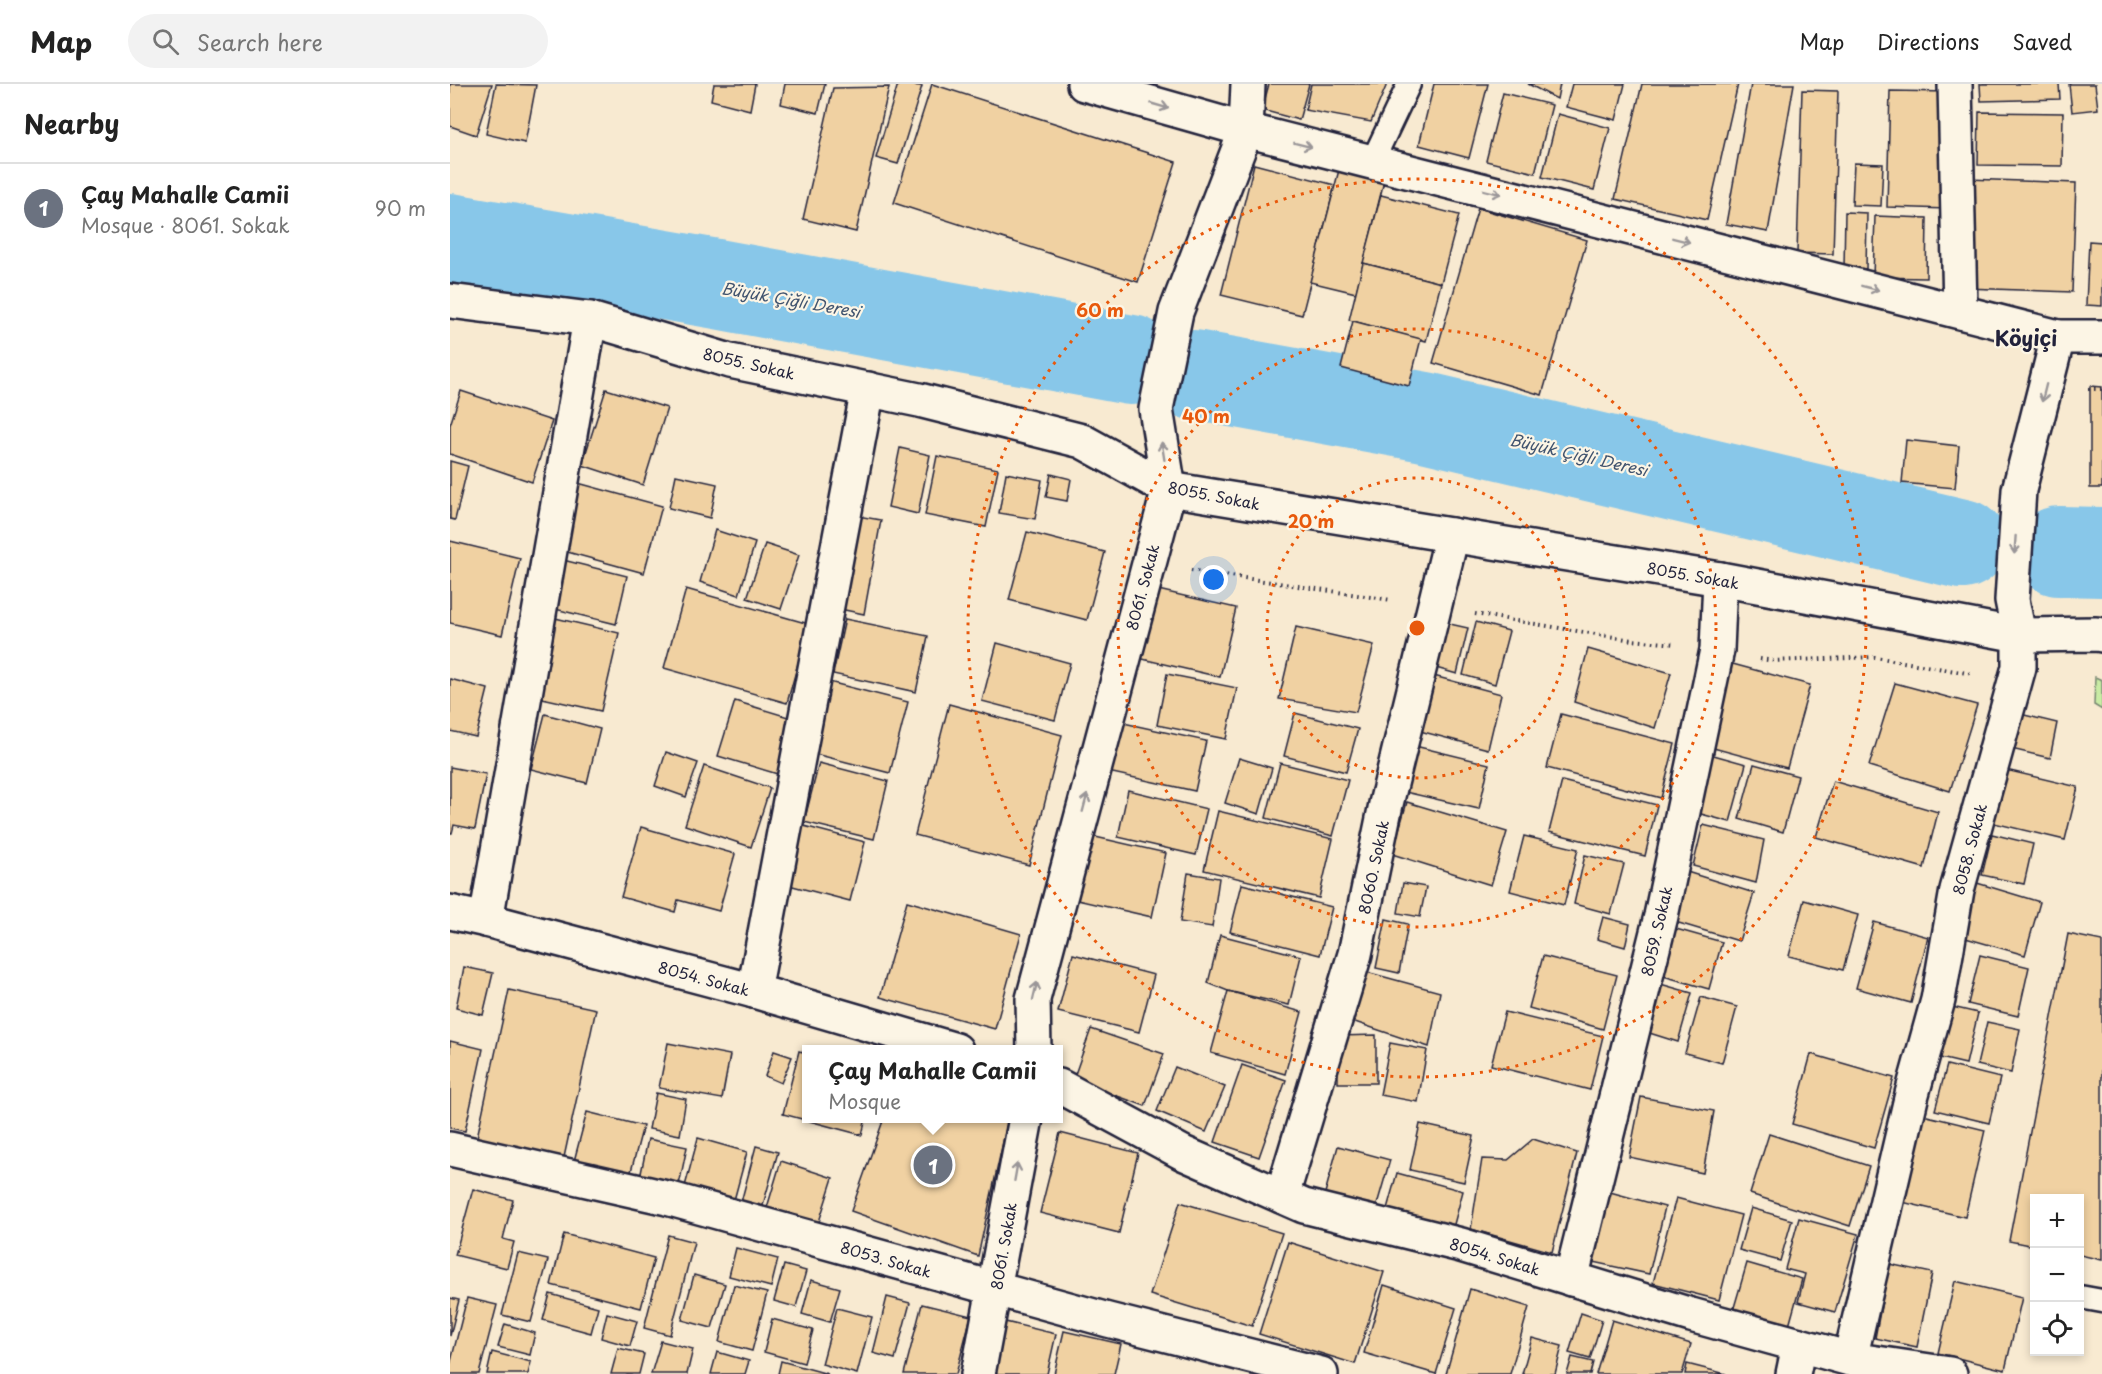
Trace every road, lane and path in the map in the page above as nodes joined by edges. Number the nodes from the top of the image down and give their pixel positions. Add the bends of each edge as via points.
1 (1084, 84) edge
2 (1248, 84) edge
3 (1409, 84) edge
4 (1955, 84) edge
5 (1246, 130) junction
6 (1371, 162) junction
7 (450, 301) edge
8 (1960, 310) junction
9 (590, 319) junction
10 (2058, 337) junction
11 (2102, 337) edge
12 (868, 389) junction
13 (1168, 489) junction
14 (1452, 535) junction
15 (1148, 564) junction
16 (1720, 579) junction
17 (1434, 607) junction
18 (2019, 635) junction
19 (2102, 635) edge
20 (1717, 650) junction
21 (2019, 667) junction
22 (450, 912) edge
23 (486, 920) junction
24 (754, 991) junction
25 (939, 1045) edge
26 (1034, 1045) edge
27 (1063, 1088) edge
28 (1025, 1123) edge
29 (450, 1149) edge
30 (1282, 1196) junction
31 (1572, 1279) junction
32 (995, 1289) junction
33 (2084, 1298) edge
34 (2102, 1301) edge
35 (1850, 1359) junction
36 (1796, 1360) edge
37 (978, 1374) edge
38 (1321, 1374) edge
39 (1950, 1374) edge

1 -> 5 street
2 - 5 street, 8061. Sokak
3 - 6 lane
4 - 8 street
5 -> 6 street
13 -> 5 street, 8061. Sokak via 1156,409 1176,312
6 -> 8 street
7 - 9 street, 8055. Sokak
8 - 10 street
9 - 12 street, 8055. Sokak via 730,361
9 - 23 street
10 - 11 street
10 -> 18 street, 8058. Sokak via 2019,490 2012,600
12 - 13 street, 8055. Sokak via 1082,441
12 - 24 street
13 - 14 street, 8055. Sokak
13 - 15 street, 8061. Sokak
14 - 16 street, 8055. Sokak
14 - 17 street, 8060. Sokak
15 - 17 path
26 -> 15 street, 8061. Sokak via 1033,999
16 - 18 street, 8055. Sokak
16 - 20 street, 8059. Sokak
17 - 20 path
17 - 30 street, 8060. Sokak via 1386,804 1355,954
18 - 19 street, 8055. Sokak
18 - 21 street, 8058. Sokak
20 - 21 path via 1774,661 1875,657 1975,674
20 - 31 street, 8059. Sokak via 1661,916
21 - 35 street, 8058. Sokak via 1957,890 1938,1000
22 - 23 street, 8054. Sokak
23 - 24 street, 8054. Sokak
24 - 25 street, 8054. Sokak
27 - 30 street, 8054. Sokak via 1184,1153
32 -> 28 street, 8061. Sokak
29 - 32 street, 8053. Sokak via 667,1198
30 - 31 street, 8054. Sokak via 1304,1206 1461,1245
31 - 36 street, 8054. Sokak
32 - 37 street, 8061. Sokak
32 - 38 street, 8053. Sokak
33 - 34 lane
35 - 36 street, 8054. Sokak
35 - 39 street, 8054. Sokak

